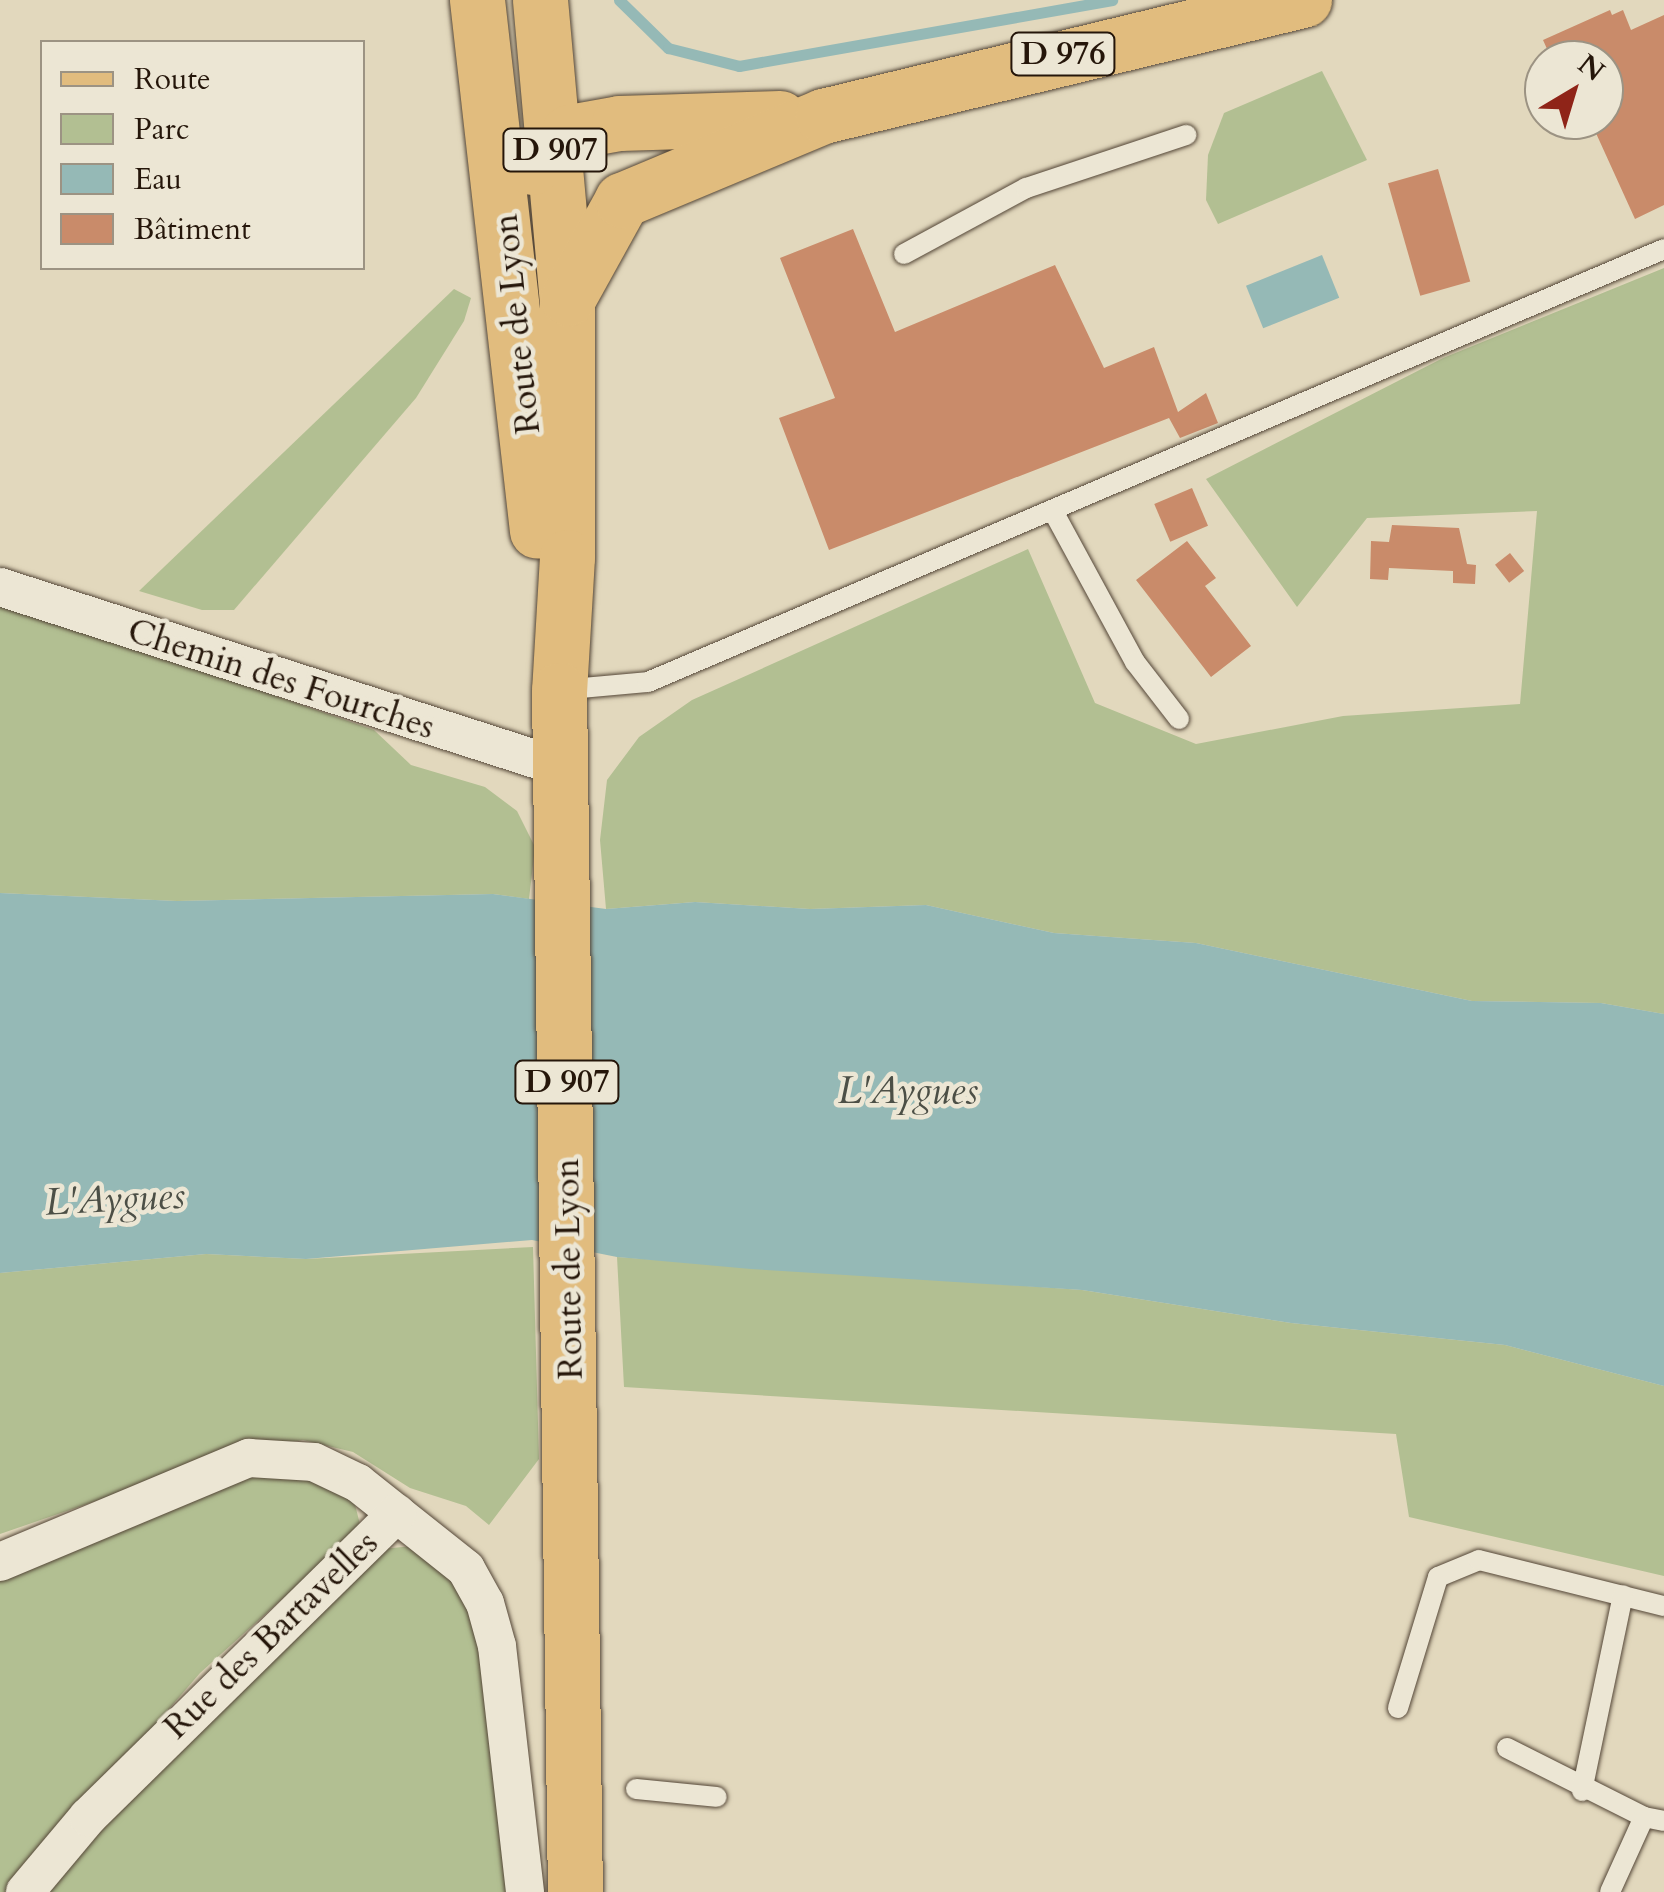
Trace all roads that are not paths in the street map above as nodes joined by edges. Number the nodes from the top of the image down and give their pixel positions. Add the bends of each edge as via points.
1 (477, 0) edge
2 (540, 0) edge
3 (1304, 0) edge
4 (493, 109) junction
5 (823, 116) junction
6 (1186, 135) dead end
7 (550, 157) junction
8 (622, 200) junction
9 (508, 234) junction
10 (1664, 248) edge
11 (904, 254) dead end
12 (567, 301) junction
13 (1054, 511) junction
14 (0, 587) edge
15 (559, 669) junction
16 (1180, 718) dead end
17 (564, 768) junction
18 (396, 1513) junction
19 (0, 1562) edge
20 (1623, 1594) junction
21 (1664, 1606) edge
22 (1398, 1708) dead end
23 (1507, 1748) dead end
24 (636, 1789) dead end
25 (1582, 1791) junction
26 (716, 1797) dead end
27 (1654, 1819) edge
28 (25, 1892) edge
29 (525, 1892) edge
30 (575, 1892) edge
31 (1610, 1892) edge

1 - 4 main road, Route de Lyon / D 907
2 - 7 main road, Route de Lyon / D 907
3 - 5 main road, D 976
4 - 7 main road
4 - 9 main road, Route de Lyon / D 907
5 - 7 main road, D 976 via 619,123
5 - 8 main road, D 976
6 - 11 lane via 1026,188
7 - 8 main road
7 - 9 main road
7 - 12 main road, Route de Lyon / D 907
8 - 12 main road
9 - 15 main road, Route de Lyon / D 907 via 539,552
10 - 13 lane
12 - 15 main road, Route de Lyon / D 907 via 567,556
13 - 15 lane via 648,682
13 - 16 lane via 1134,662
14 - 17 street, Chemin des Fourches
15 - 17 main road, Route de Lyon / D 907
17 - 30 main road, Route de Lyon / D 907
18 - 19 street via 314,1462 249,1458
18 - 28 street, Rue des Bartavelles via 88,1818
18 - 29 street, Rue des Bartavelles via 466,1570 484,1604 497,1646
20 - 21 lane
20 - 22 lane via 1480,1560 1438,1577
20 - 25 lane
23 - 25 lane
24 - 26 lane
25 - 27 lane
27 - 31 lane

